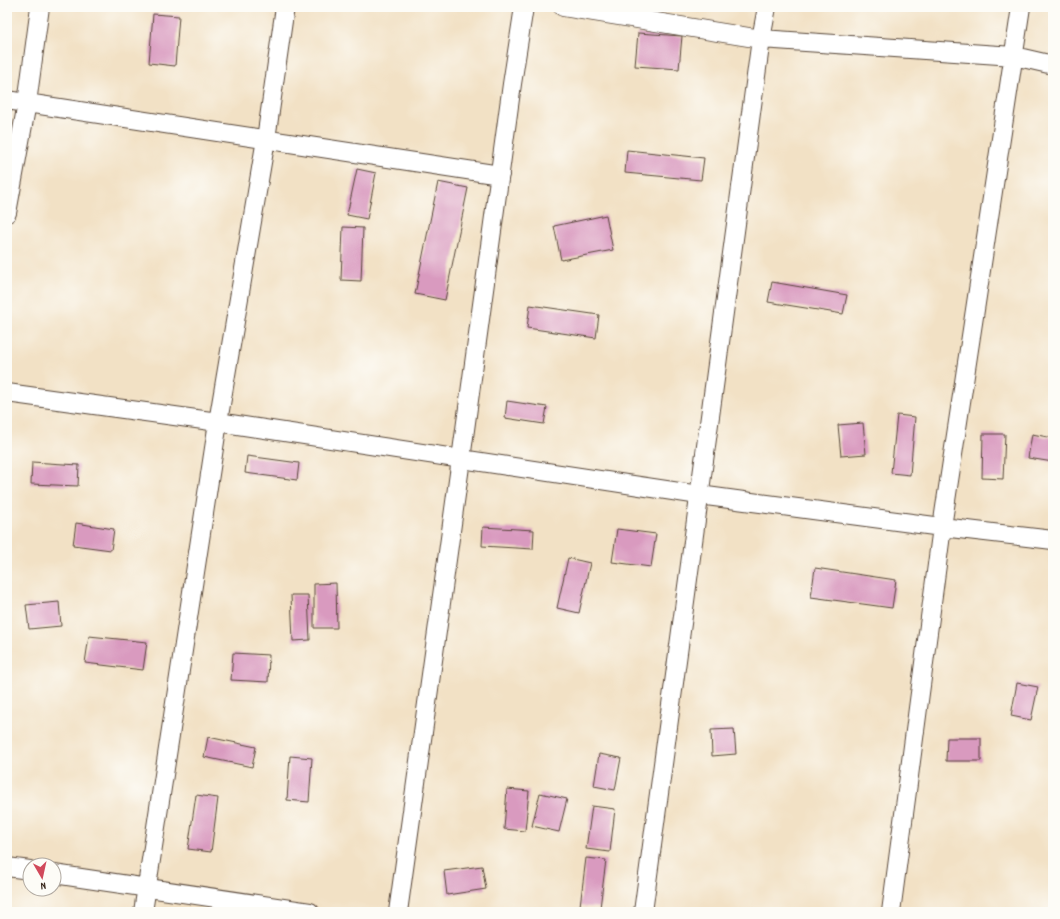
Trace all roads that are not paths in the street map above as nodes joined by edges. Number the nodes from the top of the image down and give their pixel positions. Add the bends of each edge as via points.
1 (40, 7) edge
2 (285, 7) edge
3 (524, 7) edge
4 (563, 7) edge
5 (767, 7) edge
6 (1021, 7) edge
7 (761, 39) junction
8 (1014, 56) junction
9 (1053, 65) edge
10 (7, 100) edge
11 (27, 103) junction
12 (266, 139) junction
13 (500, 175) junction
14 (7, 213) edge
15 (7, 393) edge
16 (218, 422) junction
17 (461, 458) junction
18 (699, 494) junction
19 (942, 527) junction
20 (1053, 540) edge
21 (7, 867) edge
22 (22, 869) edge
23 (62, 875) edge
24 (147, 887) junction
25 (143, 912) edge
26 (310, 912) edge
27 (398, 912) edge
28 (643, 912) edge
29 (891, 912) edge

1 - 11 street
2 - 12 street
3 - 13 street
4 - 7 street
5 - 7 street
6 - 8 street
7 - 8 street
7 - 18 street
8 - 9 street
8 - 19 street
10 - 11 street
11 - 12 street
11 - 14 street
12 - 13 street
12 - 16 street
13 - 17 street
15 - 16 street
16 - 17 street
16 - 24 street
17 - 18 street
17 - 27 street
18 - 19 street
18 - 28 street
19 - 20 street
19 - 29 street
21 - 22 street
23 - 24 street
24 - 25 street
24 - 26 street

